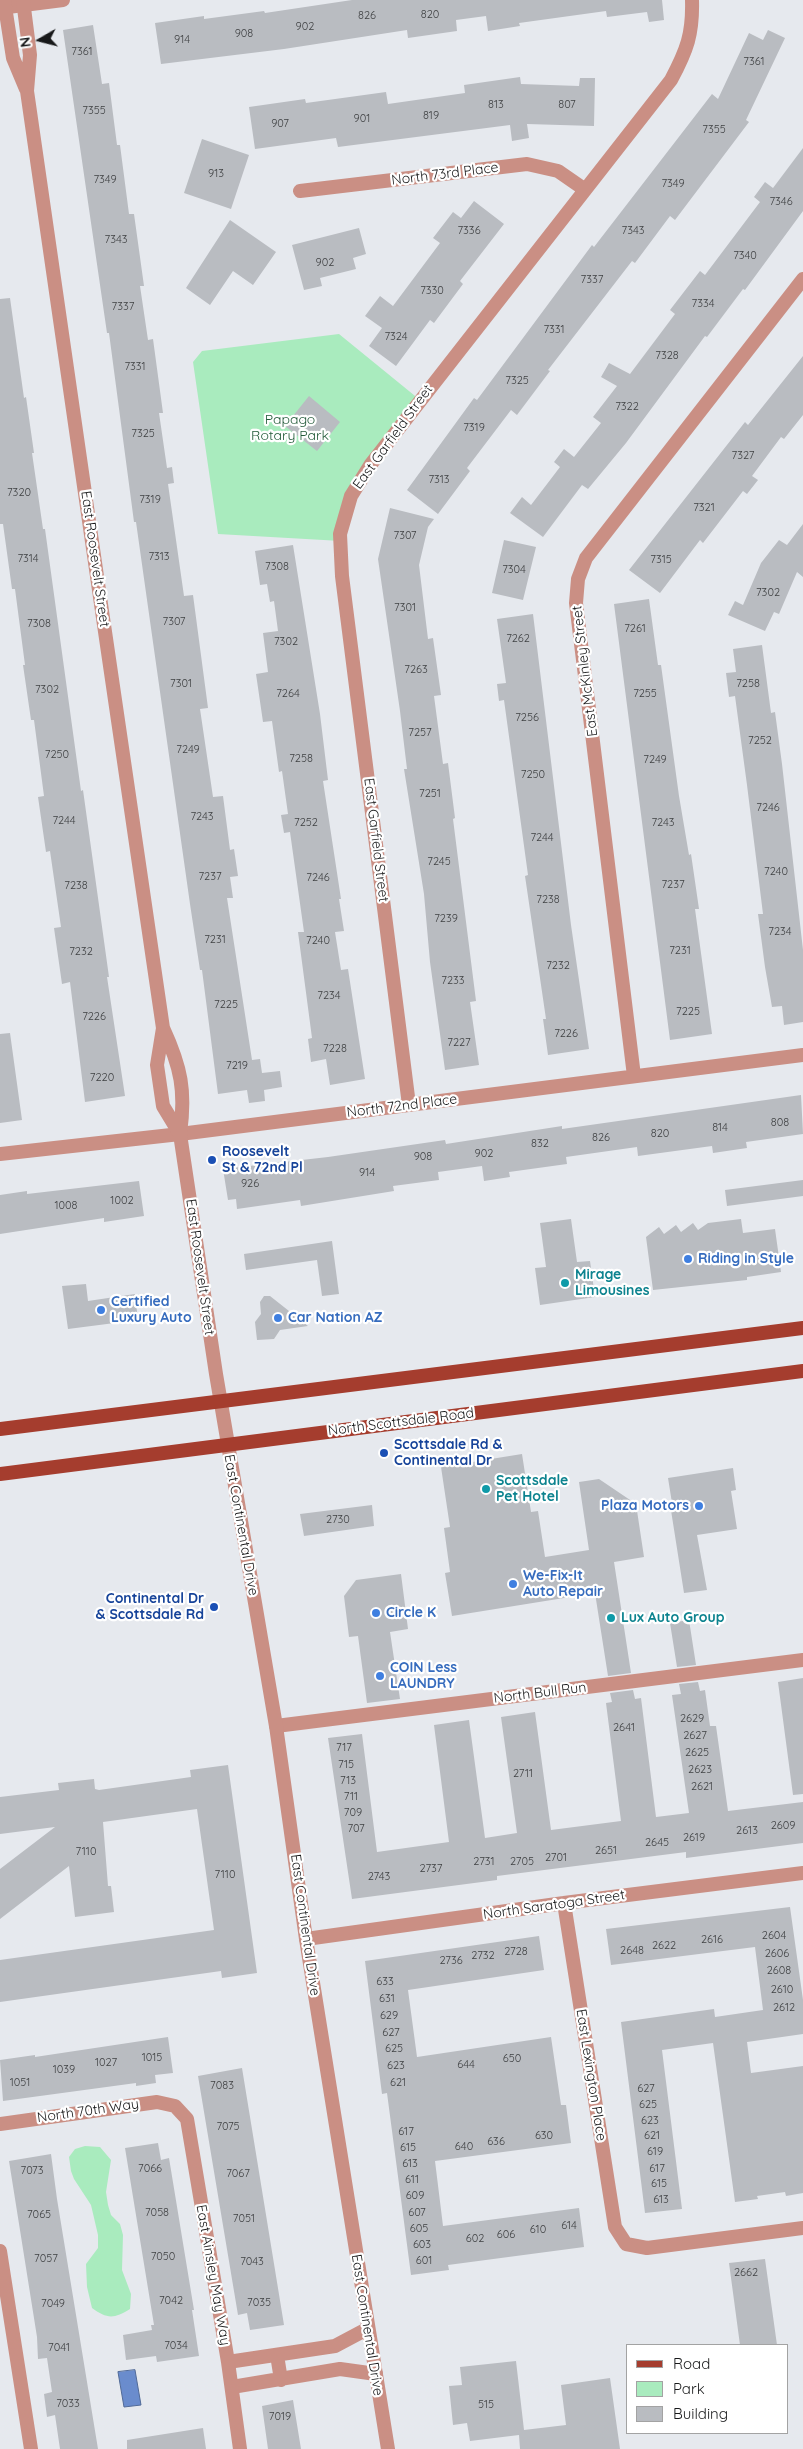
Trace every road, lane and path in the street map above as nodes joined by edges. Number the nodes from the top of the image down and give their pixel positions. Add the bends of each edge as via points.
1 (63, 0) edge
2 (692, 0) edge
3 (23, 3) edge
4 (3, 5) edge
5 (27, 90) junction
6 (584, 189) junction
7 (300, 191) dead end
8 (803, 279) edge
9 (163, 1028) junction
10 (803, 1055) edge
11 (634, 1076) junction
12 (409, 1105) junction
13 (180, 1134) junction
14 (0, 1154) edge
15 (803, 1328) edge
16 (803, 1371) edge
17 (220, 1401) junction
18 (0, 1429) edge
19 (227, 1445) junction
20 (0, 1474) edge
21 (803, 1660) edge
22 (276, 1726) junction
23 (803, 1874) edge
24 (564, 1903) junction
25 (306, 1939) junction
26 (175, 2106) joint
27 (0, 2124) edge
28 (803, 2228) edge
29 (0, 2251) edge
30 (367, 2329) junction
31 (277, 2355) junction
32 (228, 2362) junction
33 (376, 2374) junction
34 (281, 2380) junction
35 (232, 2387) junction
36 (31, 2449) edge
37 (240, 2449) edge
38 (388, 2449) edge

1 - 3 street
2 - 6 street, East Garfield Street via 693,25 685,54 671,80
3 - 4 street
3 - 5 street, East Roosevelt Street via 30,54
4 - 5 street, East Roosevelt Street via 13,58
5 - 9 street, East Roosevelt Street
6 - 7 street, North 73rd Place via 558,171 528,164
6 - 12 street, East Garfield Street via 371,464 351,496 340,534 342,576
8 - 11 street, East McKinley Street via 586,558 578,579 576,603
9 - 13 street, East Roosevelt Street via 177,1058 184,1104
9 - 13 street, East Roosevelt Street via 157,1065 163,1106
10 - 11 street, North 72nd Place
11 - 12 street, North 72nd Place
12 - 13 street, North 72nd Place
13 - 14 street, North 72nd Place
13 - 17 street, East Roosevelt Street
15 - 17 main road
16 - 19 main road, North Scottsdale Road
17 - 18 main road
17 - 19 street, East Continental Drive
19 - 20 main road, North Scottsdale Road
19 - 22 street, East Continental Drive
21 - 22 street, North Bull Run
22 - 25 street, East Continental Drive
23 - 24 street, North Saratoga Street
24 - 25 street, North Saratoga Street
24 - 28 street, East Lexington Place via 615,2227 626,2244 647,2248
25 - 30 street, East Continental Drive
26 - 27 street, North 70th Way via 157,2102
26 - 32 street, East Ainsley May Way via 187,2118
29 - 36 street
30 - 31 street via 335,2346
30 - 33 street, East Continental Drive
31 - 32 street
31 - 34 street
32 - 35 street, East Ainsley May Way
33 - 34 street via 340,2369
33 - 38 street, East Continental Drive
34 - 35 street
35 - 37 street, East Ainsley May Way

